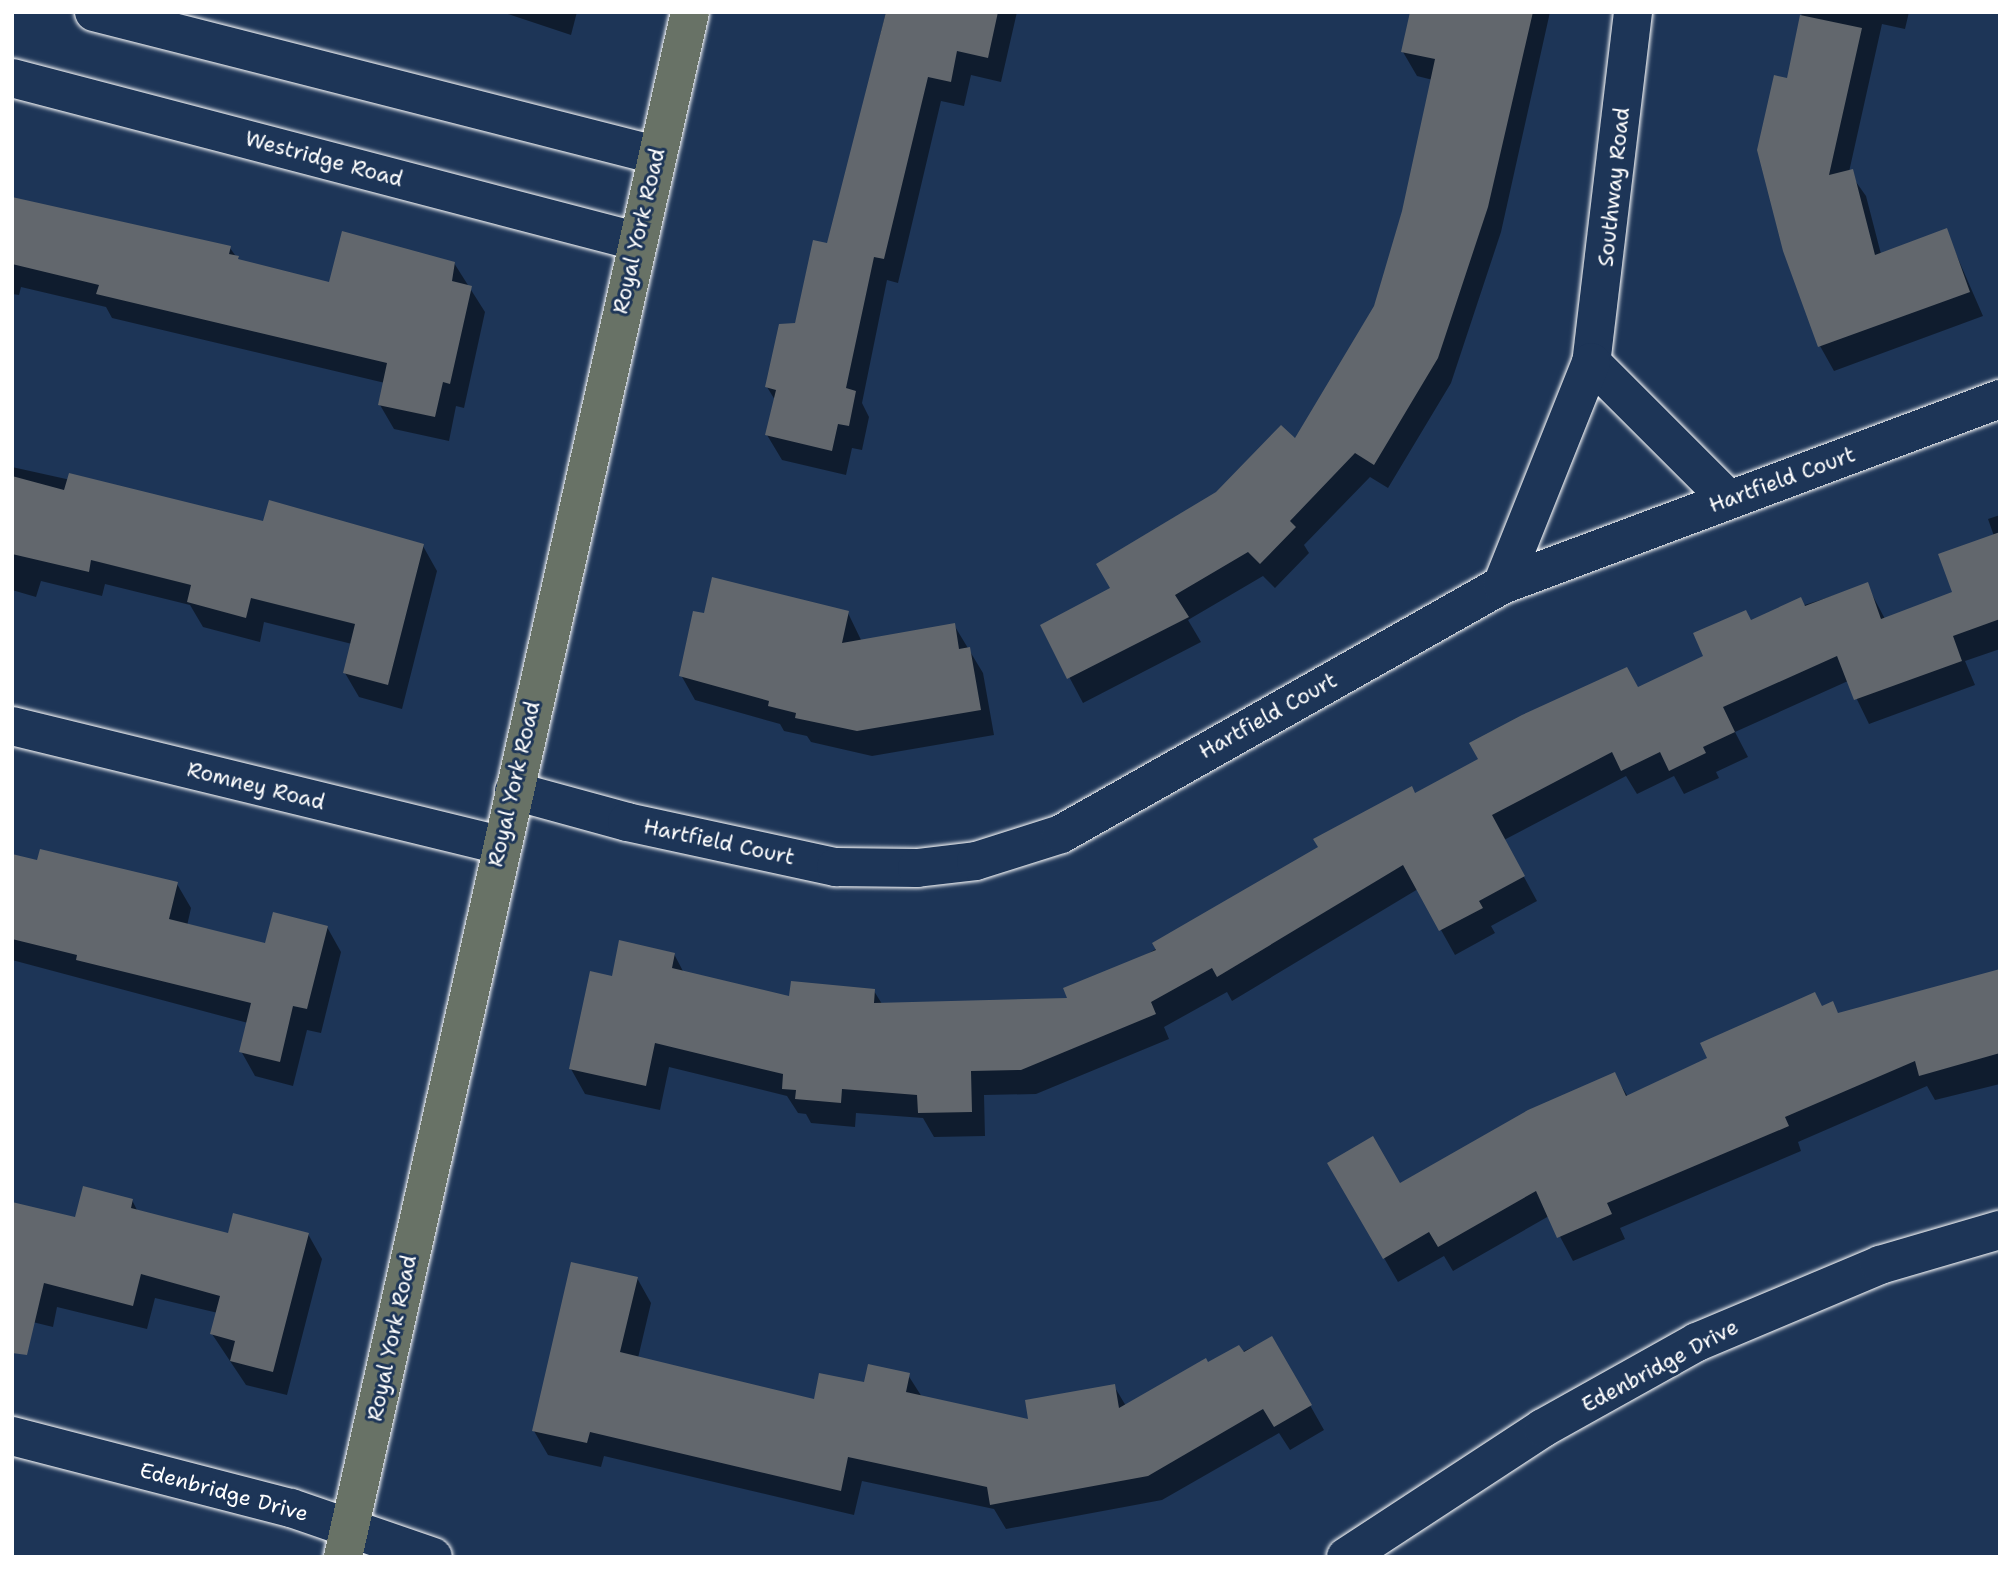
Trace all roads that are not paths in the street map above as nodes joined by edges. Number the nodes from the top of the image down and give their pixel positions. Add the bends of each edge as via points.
1 (94, 12) edge
2 (690, 12) edge
3 (1633, 12) edge
4 (12, 78) edge
5 (656, 155) junction
6 (635, 241) junction
7 (1591, 362) junction
8 (2000, 400) edge
9 (1729, 500) junction
10 (1502, 584) junction
11 (12, 726) edge
12 (514, 791) junction
13 (500, 845) junction
14 (2000, 1230) edge
15 (12, 1436) edge
16 (347, 1543) edge
17 (433, 1557) edge
18 (1346, 1557) edge

1 - 5 street
2 - 5 main road, Royal York Road
3 - 7 street, Southway Road
4 - 6 street, Westridge Road
5 - 6 main road, Royal York Road
6 - 12 main road, Royal York Road
7 - 9 street
7 - 10 street, Southway Road
8 - 9 street, Hartfield Court
9 - 10 street, Hartfield Court
10 - 12 street, Hartfield Court via 1061,834 976,861 917,868 836,867 626,822
11 - 13 street, Romney Road
12 - 13 main road, Royal York Road
13 - 16 main road, Royal York Road
14 - 18 street, Edenbridge Drive via 1880,1265 1697,1342 1543,1428
15 - 16 street, Edenbridge Drive via 291,1508
16 - 17 street, Edenbridge Drive

